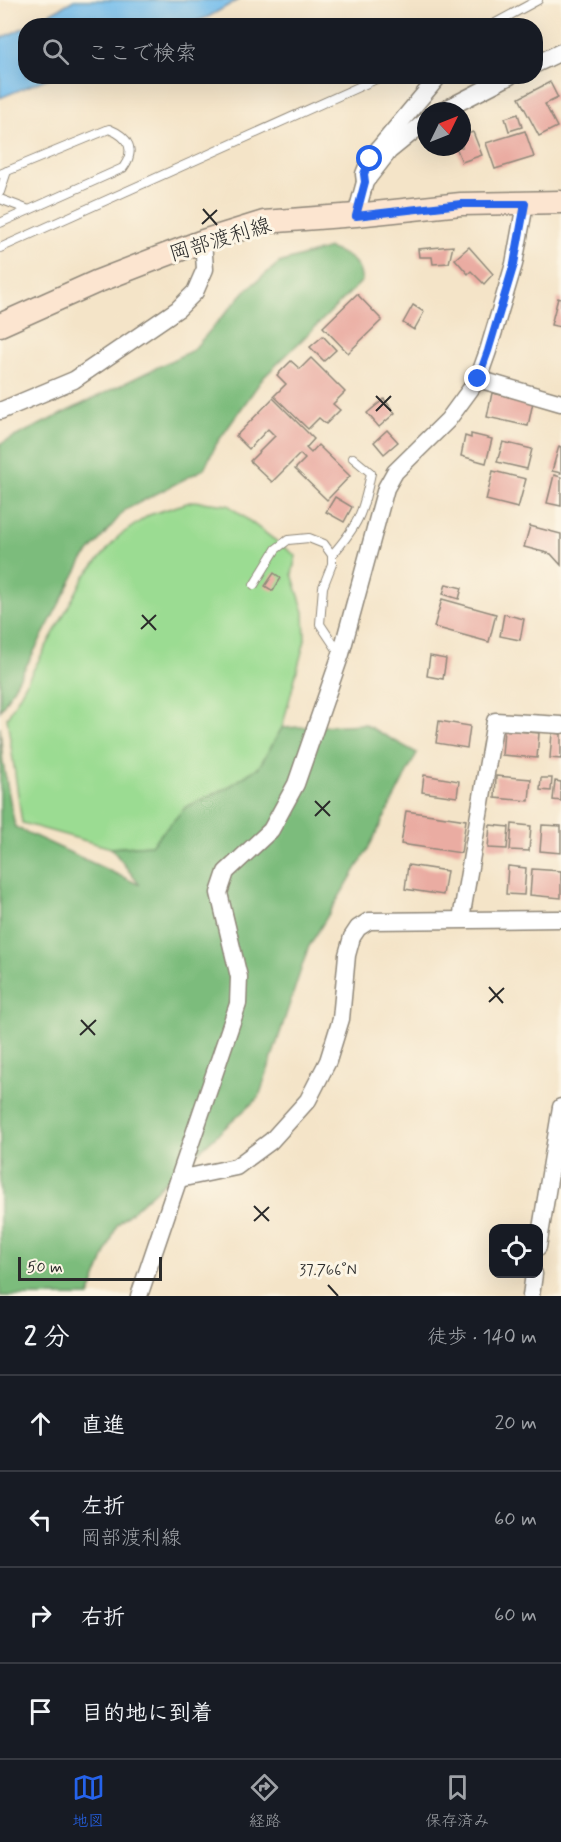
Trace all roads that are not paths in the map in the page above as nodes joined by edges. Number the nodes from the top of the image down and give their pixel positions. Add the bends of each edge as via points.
1 (538, 0) edge
2 (505, 18) edge
3 (561, 52) edge
4 (543, 61) edge
5 (365, 84) edge
6 (432, 84) edge
7 (494, 84) edge
8 (459, 102) edge
9 (417, 128) edge
10 (4, 173) edge
11 (365, 182) junction
12 (0, 192) edge
13 (0, 199) edge
14 (561, 202) edge
15 (525, 204) junction
16 (29, 210) junction
17 (356, 216) junction
18 (0, 224) edge
19 (203, 241) junction
20 (0, 248) edge
21 (0, 325) edge
22 (478, 379) junction
23 (561, 402) edge
24 (0, 411) edge
25 (353, 458) dead end
26 (332, 555) junction
27 (254, 585) dead end
28 (341, 654) junction
29 (561, 725) edge
30 (461, 919) junction
31 (561, 919) edge
32 (561, 1107) edge
33 (179, 1179) junction
34 (542, 1224) edge
35 (533, 1278) edge
36 (139, 1296) edge
37 (531, 1296) edge

1 - 2 lane
3 - 4 street
5 - 20 lane
6 - 11 street via 370,159
7 - 8 street
9 - 11 street via 389,151
10 - 12 lane
10 - 16 lane via 109,129 127,140 129,160 123,168
11 - 17 street
13 - 16 lane
14 - 15 main road, 岡部渡利線
15 - 17 main road, 岡部渡利線 via 461,204
15 - 22 street via 514,264
16 - 18 lane
17 - 19 main road, 岡部渡利線 via 264,222
19 - 21 main road, 岡部渡利線 via 96,282
19 - 24 street via 205,269 195,292 178,309 74,380
22 - 23 street
22 - 28 street via 448,420 395,472 386,488
25 - 26 lane via 371,473 364,508 352,532
26 - 27 lane via 324,544 309,538 288,540 276,549
26 - 28 lane via 323,587 320,624
28 - 33 street via 296,784 271,830 226,872 219,893 239,977 238,1004
29 - 30 street via 495,721
30 - 31 street
30 - 33 street via 369,921 358,928 347,955 341,1019 328,1061 308,1100 271,1141 236,1167
32 - 34 street
33 - 36 street
35 - 37 street

